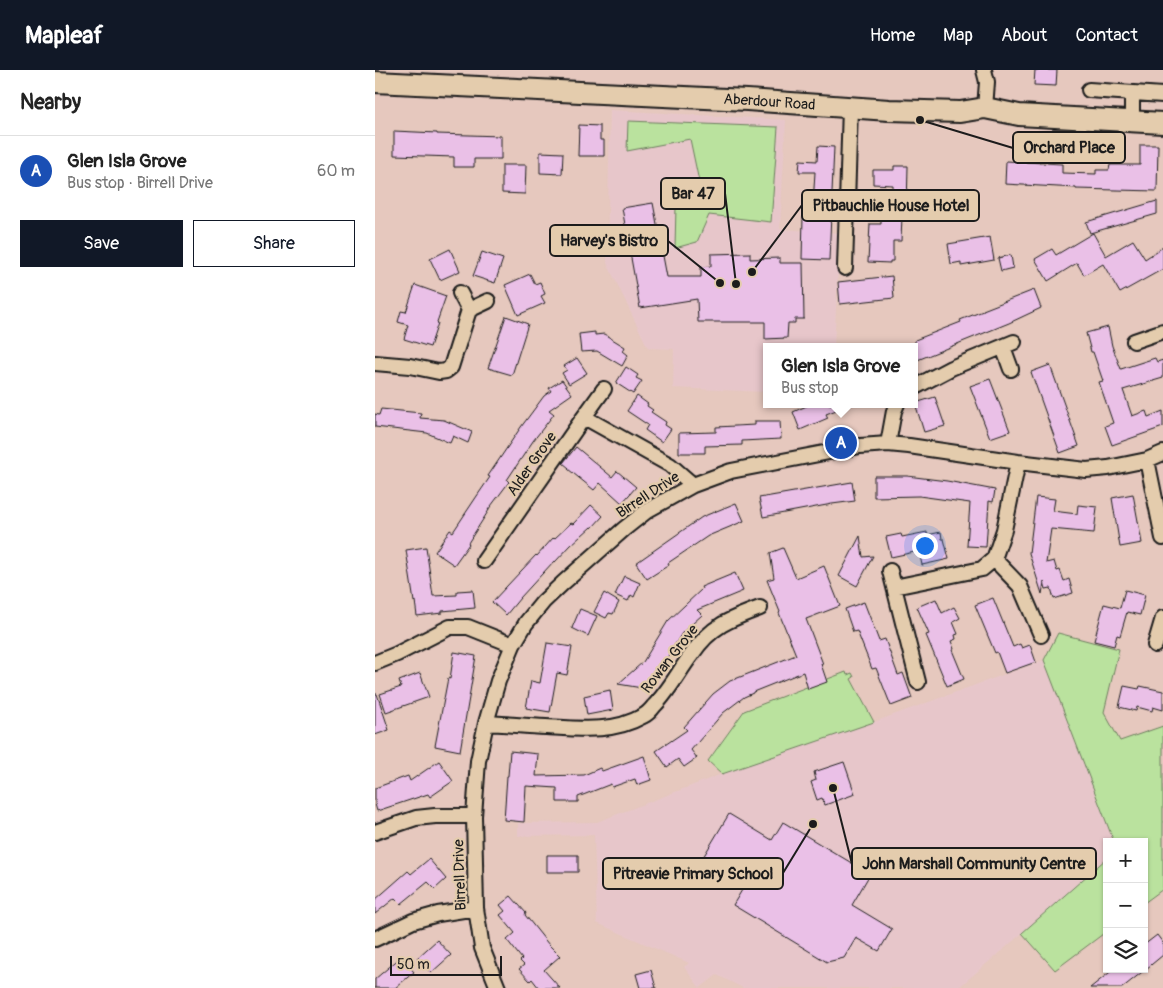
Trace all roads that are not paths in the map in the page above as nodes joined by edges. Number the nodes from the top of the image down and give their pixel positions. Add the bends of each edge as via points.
1 (985, 70) edge
2 (417, 77) edge
3 (375, 82) edge
4 (1089, 90) dead end
5 (1132, 93) junction
6 (1163, 95) edge
7 (850, 107) junction
8 (985, 108) junction
9 (1132, 121) junction
10 (1163, 123) edge
11 (845, 268) dead end
12 (460, 293) dead end
13 (488, 301) dead end
14 (469, 310) junction
15 (1163, 331) edge
16 (1134, 341) dead end
17 (375, 362) edge
18 (1011, 368) dead end
19 (918, 385) edge
20 (604, 389) dead end
21 (895, 408) edge
22 (584, 417) junction
23 (888, 444) junction
24 (1163, 453) edge
25 (1147, 460) junction
26 (1018, 462) junction
27 (693, 485) junction
28 (1163, 538) edge
29 (995, 559) junction
30 (484, 561) dead end
31 (890, 571) dead end
32 (894, 587) junction
33 (760, 608) dead end
34 (1163, 618) edge
35 (1041, 635) dead end
36 (513, 645) junction
37 (1155, 645) dead end
38 (375, 663) edge
39 (918, 682) dead end
40 (486, 723) junction
41 (474, 816) junction
42 (375, 832) edge
43 (476, 908) junction
44 (375, 939) edge
45 (498, 988) edge

1 - 8 street
2 - 3 main road, Aberdour Road
2 - 7 main road, Aberdour Road
4 - 5 street
5 - 6 street
5 - 9 street
7 - 8 main road, Aberdour Road via 960,112
7 - 11 street
8 - 9 main road, Aberdour Road via 1019,115
9 - 10 main road, Aberdour Road
12 - 14 street
13 - 14 street
14 - 17 street via 451,367 446,371
15 - 16 street
18 - 19 street via 1008,344
20 - 22 street, Alder Grove
21 - 23 street
22 - 27 street via 670,465
22 - 30 street, Alder Grove via 510,533
23 - 26 street, Birrell Drive
23 - 27 street, Birrell Drive via 860,446 731,471
24 - 25 street, Birrell Drive
25 - 26 street, Birrell Drive via 1086,470
25 - 28 street
26 - 29 street
27 - 36 street, Birrell Drive via 648,510 582,566 543,602
29 - 32 street via 982,569
29 - 35 street via 1020,586
31 - 32 street
32 - 39 street
33 - 40 street, Rowan Grove via 717,627 692,653 658,702 645,715 629,723 583,730
34 - 37 street
36 - 38 street via 468,627 450,627
36 - 40 street, Birrell Drive
40 - 41 street, Birrell Drive via 478,761
41 - 42 street via 416,818
41 - 43 street, Birrell Drive
43 - 44 street via 413,921
43 - 45 street, Birrell Drive via 482,948

